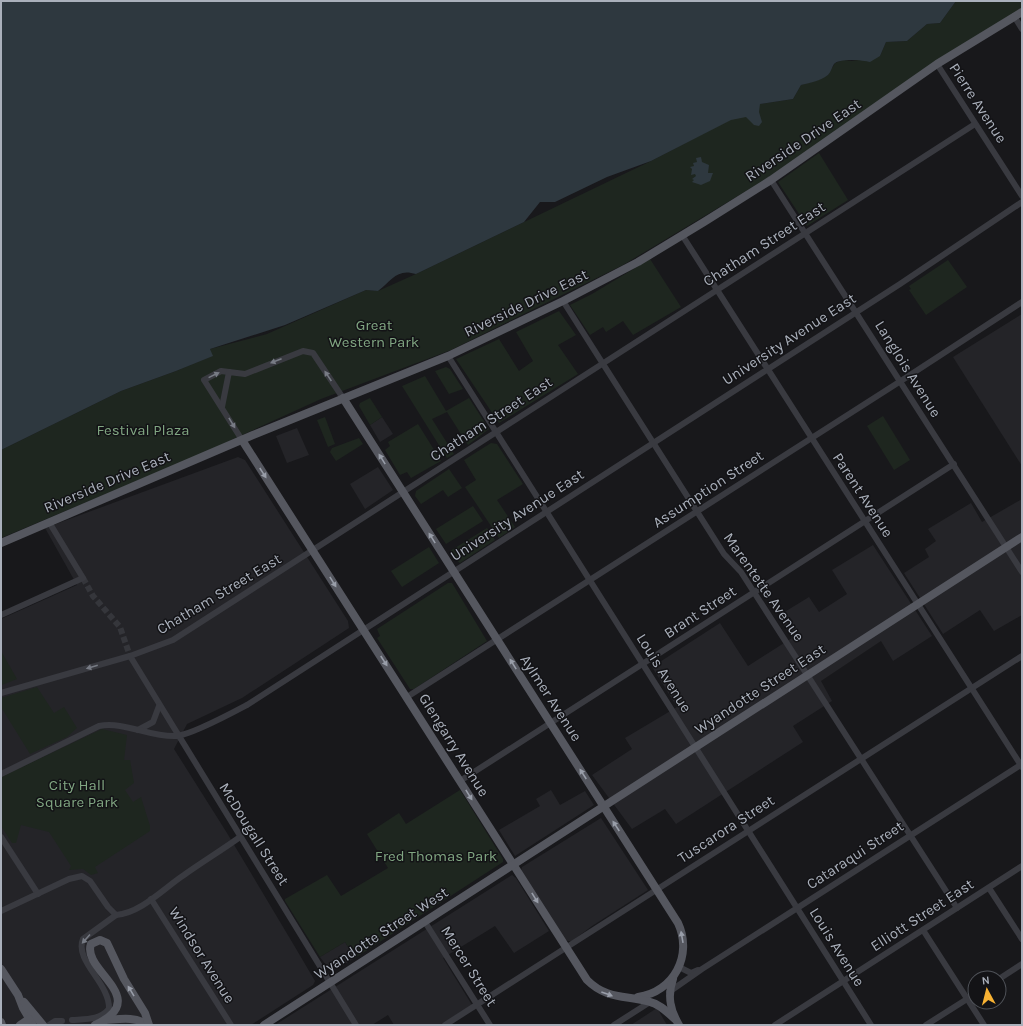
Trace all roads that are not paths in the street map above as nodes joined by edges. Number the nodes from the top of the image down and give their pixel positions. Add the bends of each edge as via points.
1 (1022, 12) edge
2 (1014, 16) junction
3 (1022, 29) edge
4 (938, 64) junction
5 (975, 124) junction
6 (771, 180) junction
7 (1022, 196) edge
8 (1022, 202) edge
9 (806, 233) junction
10 (682, 236) junction
11 (717, 290) junction
12 (563, 301) junction
13 (1022, 302) edge
14 (857, 312) junction
15 (448, 356) junction
16 (603, 363) junction
17 (766, 368) junction
18 (229, 372) junction
19 (900, 381) junction
20 (343, 398) junction
21 (222, 407) junction
22 (496, 432) junction
23 (811, 438) junction
24 (242, 440) junction
25 (654, 442) junction
26 (954, 464) junction
27 (403, 492) junction
28 (697, 511) junction
29 (546, 512) junction
30 (49, 522) junction
31 (864, 522) junction
32 (1022, 537) edge
33 (1, 543) edge
34 (1006, 547) junction
35 (314, 551) junction
36 (453, 571) junction
37 (1022, 572) edge
38 (590, 580) junction
39 (754, 592) junction
40 (917, 604) junction
41 (1, 615) edge
42 (363, 628) junction
43 (497, 639) junction
44 (130, 656) junction
45 (1022, 656) edge
46 (643, 664) junction
47 (808, 675) junction
48 (971, 688) junction
49 (1, 693) edge
50 (407, 697) junction
51 (160, 706) junction
52 (551, 724) junction
53 (138, 730) junction
54 (178, 736) junction
55 (696, 747) junction
56 (862, 758) junction
57 (1021, 765) edge
58 (1, 774) edge
59 (460, 781) junction
60 (604, 807) junction
61 (748, 831) junction
62 (910, 835) junction
63 (1, 837) edge
64 (240, 837) junction
65 (514, 865) junction
66 (1022, 866) edge
67 (989, 888) junction
68 (656, 889) junction
69 (38, 894) junction
70 (151, 899) junction
71 (797, 908) junction
72 (957, 908) junction
73 (1, 911) edge
74 (116, 915) junction
75 (425, 922) junction
76 (923, 930) junction
77 (1022, 939) edge
78 (567, 948) junction
79 (1022, 964) edge
80 (1, 969) edge
81 (702, 969) junction
82 (677, 971) junction
83 (1007, 973) edge
84 (843, 981) junction
85 (330, 983) junction
86 (668, 993) junction
87 (18, 995) junction
88 (632, 998) junction
89 (967, 999) joint
90 (650, 1002) junction
91 (477, 1005) junction
92 (974, 1010) edge
93 (72, 1020) dead end
94 (106, 1020) junction
95 (62, 1021) dead end
96 (31, 1022) edge
97 (678, 1022) edge
98 (20, 1025) edge
99 (43, 1025) edge
100 (49, 1025) edge
101 (95, 1025) edge
102 (148, 1025) edge
103 (231, 1025) edge
104 (264, 1025) edge
105 (356, 1025) edge
106 (445, 1025) edge
107 (490, 1025) edge
108 (614, 1025) edge
109 (775, 1025) edge
110 (871, 1025) edge
111 (926, 1025) edge
112 (984, 1025) edge

1 - 2 main road, Riverside Drive East
2 - 3 street
2 - 4 main road, Riverside Drive East
4 - 5 street, Pierre Avenue
4 - 6 main road, Riverside Drive East
5 - 7 street, Pierre Avenue
5 - 9 street, Chatham Street East
6 - 9 street, Langlois Avenue
6 - 10 main road, Riverside Drive East
8 - 14 street, University Avenue East
9 - 11 street, Chatham Street East
9 - 14 street, Langlois Avenue
10 - 11 street, Parent Avenue
10 - 12 main road, Riverside Drive East
11 - 16 street, Chatham Street East
11 - 17 street, Parent Avenue
12 - 15 main road, Riverside Drive East
12 - 16 street, Marentette Avenue
13 - 19 street, Assumption Street
14 - 17 street, University Avenue East
14 - 19 street, Langlois Avenue
15 - 20 main road, Riverside Drive East
15 - 22 street, Louis Avenue
16 - 22 street, Chatham Street East
16 - 25 street, Marentette Avenue
17 - 23 street, Parent Avenue
17 - 25 street, University Avenue East
20 -> 18 street via 313,353 303,351 245,374
18 - 21 street
21 -> 18 street via 204,380 221,371
19 - 23 street, Assumption Street
19 - 26 street, Langlois Avenue
20 - 24 main road, Riverside Drive East
27 -> 20 main road, Aylmer Avenue
21 -> 24 street
22 - 27 street, Chatham Street East
22 - 29 street, Louis Avenue
23 - 28 street, Assumption Street
23 - 31 street, Parent Avenue
24 - 30 main road, Riverside Drive East
24 -> 35 main road, Glengarry Avenue
25 - 28 street, Marentette Avenue
25 - 29 street, University Avenue East
26 - 31 street, Brant Street
26 - 34 street, Langlois Avenue
27 - 35 street, Chatham Street East
36 -> 27 main road, Aylmer Avenue
28 - 38 street, Assumption Street
28 - 39 street, Marentette Avenue via 724,554 741,572
29 - 36 street, University Avenue East
29 - 38 street, Louis Avenue
30 - 33 main road, Riverside Drive East
30 - 41 street via 83,578
31 - 39 street, Brant Street
31 - 40 street, Parent Avenue
32 - 34 main road, Wyandotte Street East
34 - 37 street, Langlois Avenue
34 - 40 main road, Wyandotte Street East
35 -> 42 main road, Glengarry Avenue
35 - 44 street, Chatham Street East via 173,640
36 - 42 street, University Avenue East
36 - 43 main road, Aylmer Avenue
38 - 43 street, Assumption Street
38 - 46 street, Louis Avenue
39 - 46 street, Brant Street
39 - 47 street, Marentette Avenue
40 - 47 main road, Wyandotte Street East
40 - 48 street, Parent Avenue
42 -> 50 main road, Glengarry Avenue
42 - 54 street, University Avenue East via 247,705
43 - 50 street, Assumption Street
52 -> 43 main road, Aylmer Avenue
44 -> 49 street, Chatham Street East
44 - 51 street, McDougall Street
45 - 48 street, Tuscarora Street
46 - 52 street, Brant Street
46 - 55 street, Louis Avenue
47 - 55 main road, Wyandotte Street East
47 - 56 street, Marentette Avenue
48 - 56 street, Tuscarora Street
48 - 57 street, Parent Avenue
50 - 59 main road, Glengarry Avenue
51 - 53 street via 153,722
51 - 54 street, McDougall Street
52 - 59 street, Brant Street
60 -> 52 main road, Aylmer Avenue
53 - 54 street
53 - 58 street via 112,725 99,726
54 - 64 street, McDougall Street
55 - 60 main road, Wyandotte Street East
55 - 61 street, Louis Avenue
56 - 61 street, Tuscarora Street
56 - 62 street, Marentette Avenue
57 - 62 street, Cataraqui Street
59 -> 65 main road, Glengarry Avenue
60 - 65 main road, Wyandotte Street East
68 -> 60 main road, Aylmer Avenue
61 - 68 street, Tuscarora Street
61 - 71 street, Louis Avenue
62 - 71 street, Cataraqui Street
62 - 72 street, Marentette Avenue
63 - 69 street
64 - 70 street
64 - 85 street, McDougall Street
65 - 75 main road, Wyandotte Street West
65 -> 78 main road, Glengarry Avenue
66 - 67 street, Elliott Street East
67 - 72 street, Elliott Street East
67 - 77 street
68 - 78 street, Tuscarora Street
82 -> 68 main road, Aylmer Avenue via 683,951 682,934 678,923
69 - 73 street
69 - 74 street via 69,878 82,876 90,881 108,908
70 - 74 street via 126,914
70 - 103 street, Windsor Avenue
71 - 81 street, Cataraqui Street
71 - 84 street, Louis Avenue
72 - 76 street, Elliott Street East
74 -> 93 street via 83,939 81,945 82,955 108,994 109,1009 95,1018
75 - 85 main road, Wyandotte Street West
75 - 91 street, Mercer Street
76 - 84 street, Elliott Street East
76 - 89 street
78 -> 88 main road, Glengarry Avenue via 594,987 612,996
78 - 91 street, Tuscarora Street
79 - 83 street
80 - 87 main road
81 - 82 street via 691,973
81 - 86 street, Cataraqui Street
82 - 86 main road, Aylmer Avenue
82 - 88 main road via 657,992
84 - 109 street, Elliott Street East
84 - 110 street, Louis Avenue
85 - 104 main road, Wyandotte Street West
85 - 105 street, McDougall Street
86 - 97 main road via 670,1005
87 - 96 main road
87 - 99 main road
88 - 90 main road, Glengarry Avenue
89 - 111 street
90 - 97 main road, Glengarry Avenue
90 - 108 street
91 - 106 street, Tuscarora Street
91 - 107 street, Mercer Street
92 - 112 street
94 - 101 main road
94 - 102 main road via 133,1019
102 -> 94 main road via 107,943 100,940 91,944 90,954 115,992 118,1001 116,1010
95 - 100 street via 55,1021
96 - 98 main road

